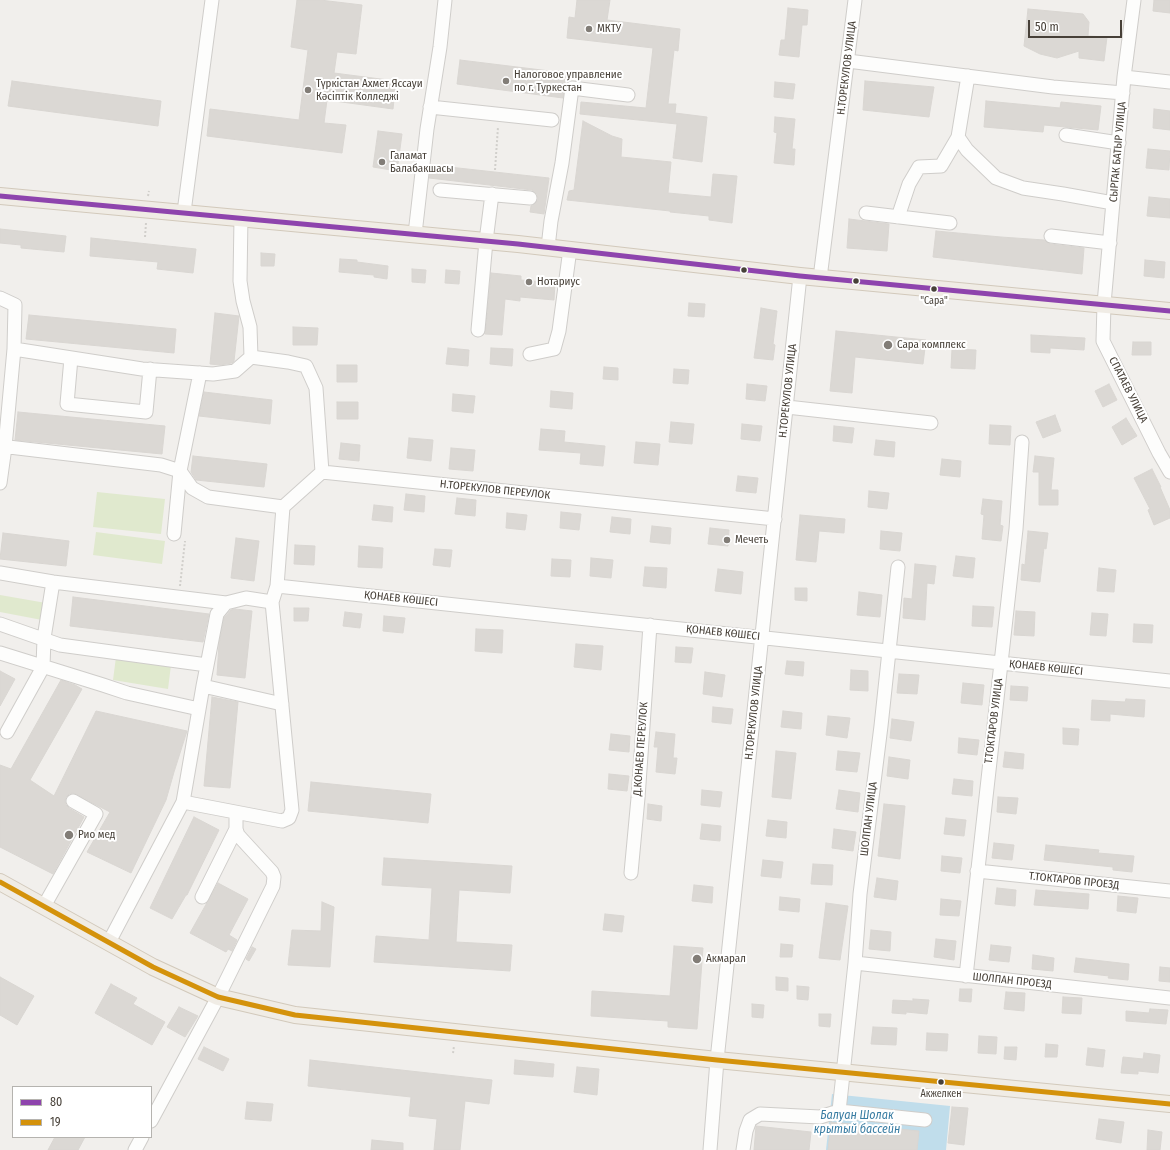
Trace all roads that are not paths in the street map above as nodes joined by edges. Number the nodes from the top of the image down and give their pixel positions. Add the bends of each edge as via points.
1 (212, 0) edge
2 (445, 0) edge
3 (855, 0) edge
4 (1134, 0) edge
5 (848, 61) junction
6 (968, 76) junction
7 (1124, 77) junction
8 (1170, 82) edge
9 (1123, 93) junction
10 (628, 95) dead end
11 (430, 107) junction
12 (552, 120) dead end
13 (1066, 135) dead end
14 (958, 137) junction
15 (1119, 143) junction
16 (440, 190) dead end
17 (492, 194) junction
18 (0, 196) edge
19 (530, 198) dead end
20 (1113, 203) junction
21 (184, 212) junction
22 (866, 213) dead end
23 (241, 217) junction
24 (898, 217) junction
25 (950, 223) dead end
26 (416, 234) junction
27 (1051, 236) dead end
28 (486, 240) junction
29 (1110, 243) junction
30 (548, 247) junction
31 (570, 250) junction
32 (800, 276) junction
33 (820, 278) junction
34 (0, 298) edge
35 (1104, 304) junction
36 (1170, 311) edge
37 (478, 330) dead end
38 (14, 348) junction
39 (530, 354) dead end
40 (251, 357) junction
41 (71, 358) junction
42 (150, 369) junction
43 (200, 373) junction
44 (787, 406) junction
45 (931, 423) dead end
46 (1022, 442) dead end
47 (2, 446) edge
48 (180, 471) junction
49 (322, 472) junction
50 (1170, 472) edge
51 (0, 483) edge
52 (283, 507) junction
53 (775, 519) junction
54 (180, 534) road end
55 (898, 567) dead end
56 (0, 573) edge
57 (53, 582) junction
58 (277, 586) junction
59 (226, 602) junction
60 (272, 602) junction
61 (0, 624) edge
62 (650, 625) junction
63 (762, 637) junction
64 (44, 638) junction
65 (889, 651) junction
66 (0, 654) edge
67 (1001, 663) junction
68 (207, 665) junction
69 (43, 667) junction
70 (1170, 681) edge
71 (203, 686) junction
72 (282, 704) junction
73 (199, 709) junction
74 (7, 732) dead end
75 (73, 801) dead end
76 (183, 802) junction
77 (236, 813) junction
78 (236, 829) junction
79 (978, 871) junction
80 (631, 873) dead end
81 (0, 882) edge
82 (1170, 891) edge
83 (202, 897) dead end
84 (44, 906) junction
85 (109, 942) junction
86 (855, 962) junction
87 (966, 976) junction
88 (218, 997) junction
89 (1170, 998) edge
90 (717, 1060) junction
91 (843, 1073) junction
92 (1170, 1104) edge
93 (839, 1111) junction
94 (152, 1119) edge
95 (925, 1120) dead end
96 (141, 1138) edge
97 (135, 1150) edge
98 (710, 1150) edge
99 (743, 1150) edge

1 - 21 street
2 - 11 street
3 - 5 street, Н.ТОРЕКУЛОВ УЛИЦА
4 - 7 street, СЫРГАК БАТЫР УЛИЦА
5 - 6 street
5 - 33 street, Н.ТОРЕКУЛОВ УЛИЦА
6 - 9 street
6 - 14 street
7 - 8 street
7 - 9 street, СЫРГАК БАТЫР УЛИЦА
9 - 15 street, СЫРГАК БАТЫР УЛИЦА
10 - 30 street via 572,88
11 - 12 street
11 - 26 street
13 - 15 street
14 - 20 street via 967,150 996,178 1023,188
14 - 24 street via 941,166 919,167 909,184
15 - 20 street, СЫРГАК БАТЫР УЛИЦА
16 - 17 street
17 - 19 street
17 - 28 street
18 - 21 main road
20 - 29 street, СЫРГАК БАТЫР УЛИЦА
21 - 23 main road
22 - 24 street
23 - 26 main road
23 - 40 street via 240,281 250,327
24 - 25 street
26 - 28 main road
27 - 29 street
28 - 30 main road
28 - 37 street
29 - 35 street, СЫРГАК БАТЫР УЛИЦА
30 - 31 main road
31 - 32 main road
31 - 39 street via 559,331 554,349
32 - 33 main road
32 - 44 street, Н.ТОРЕКУЛОВ УЛИЦА
33 - 35 main road
34 - 38 street via 15,305
35 - 36 main road
35 - 50 street, СПАТАЕВ УЛИЦА via 1103,341
38 - 41 street
38 - 47 street
40 - 43 street via 235,371
40 - 49 street via 306,366 316,388
41 - 42 street
41 - 42 street via 67,404 146,412
42 - 43 street
43 - 48 street
44 - 45 street
44 - 53 street, Н.ТОРЕКУЛОВ УЛИЦА
46 - 67 street, Т.ТОКТАРОВ УЛИЦА via 1016,529
47 - 48 street via 161,465
47 - 51 street
48 - 52 street via 192,488 208,497
48 - 54 street
49 - 52 street
49 - 53 street, Н.ТОРЕКУЛОВ ПЕРЕУЛОК
52 - 58 street
53 - 63 street, Н.ТОРЕКУЛОВ УЛИЦА
55 - 65 street, ШОЛПАН УЛИЦА
56 - 57 street
57 - 59 street
57 - 64 street
58 - 60 street
58 - 62 street, ҚОНАЕВ КӨШЕСІ
59 - 60 street via 246,598
59 - 68 street via 217,614
60 - 72 street
61 - 64 street
62 - 63 street, ҚОНАЕВ КӨШЕСІ
62 - 80 street, Д.КОНАЕВ ПЕРЕУЛОК
63 - 65 street, ҚОНАЕВ КӨШЕСІ
63 - 90 street, Н.ТОРЕКУЛОВ УЛИЦА
64 - 68 street via 60,645
64 - 69 street
65 - 67 street, ҚОНАЕВ КӨШЕСІ
65 - 86 street, ШОЛПАН УЛИЦА via 860,894
66 - 69 street
67 - 70 street, ҚОНАЕВ КӨШЕСІ
67 - 79 street, Т.ТОКТАРОВ УЛИЦА
68 - 71 street
69 - 73 street via 103,684 126,694
69 - 74 street
71 - 72 street
71 - 73 street
72 - 77 street via 292,810 289,818 282,821
73 - 76 street
75 - 84 street via 96,814
76 - 77 street
76 - 85 street
77 - 78 street
78 - 83 street
78 - 88 street via 238,835 274,877 273,886
79 - 82 street, Т.ТОКТАРОВ ПРОЕЗД
79 - 87 street, Т.ТОКТАРОВ УЛИЦА
81 - 84 main road
84 - 85 main road
85 - 88 main road via 153,967
86 - 87 street, ШОЛПАН ПРОЕЗД
86 - 91 street, ШОЛПАН УЛИЦА
87 - 89 street, ШОЛПАН ПРОЕЗД
88 - 90 main road via 295,1016
88 - 94 street
90 - 91 main road
90 - 98 street, Н.ТОРЕКУЛОВ УЛИЦА
91 - 92 main road
91 - 93 street, ШОЛПАН УЛИЦА
93 - 95 street
93 - 99 street via 820,1117 760,1114 750,1120
96 - 97 street

